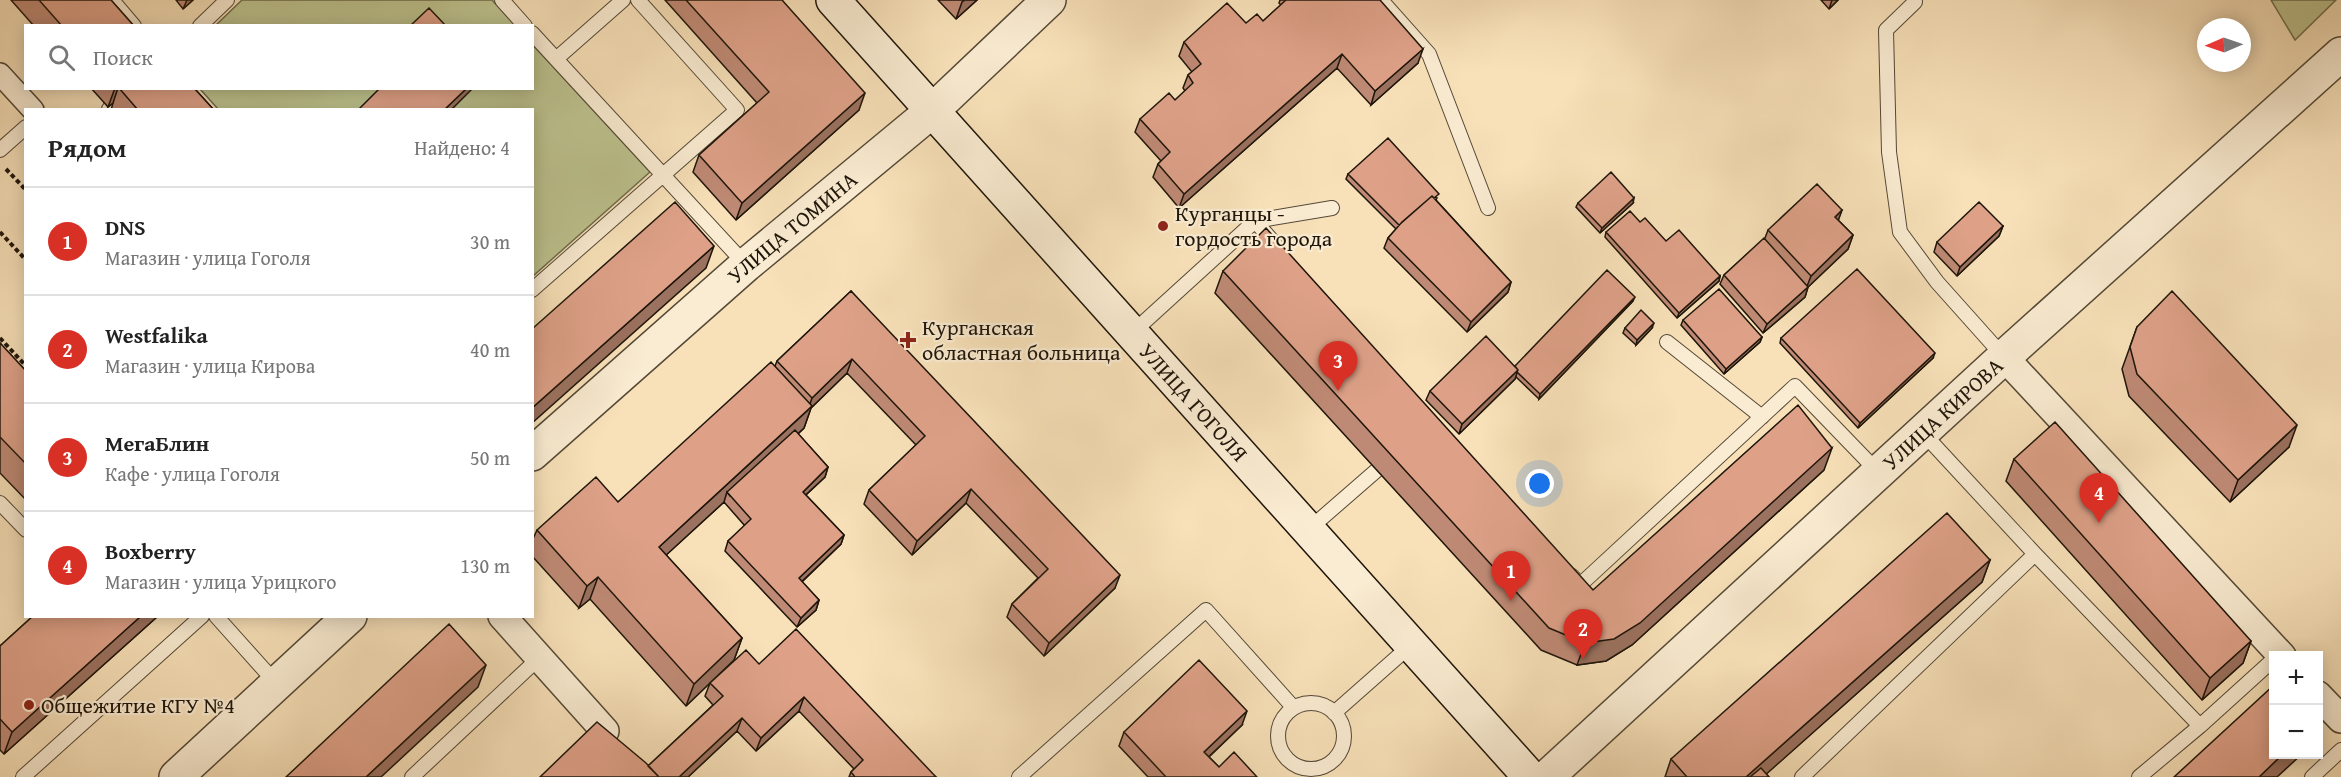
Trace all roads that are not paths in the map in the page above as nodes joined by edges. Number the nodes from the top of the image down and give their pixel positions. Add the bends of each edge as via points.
1 (112, 0) edge
2 (227, 0) edge
3 (502, 0) edge
4 (623, 0) edge
5 (638, 0) edge
6 (833, 0) edge
7 (1049, 0) edge
8 (1381, 0) edge
9 (1916, 2) dead end
10 (132, 24) edge
11 (202, 24) edge
12 (523, 24) edge
13 (534, 35) edge
14 (2341, 54) edge
15 (556, 59) junction
16 (0, 74) edge
17 (31, 108) edge
18 (932, 111) junction
19 (24, 130) edge
20 (0, 150) edge
21 (664, 175) junction
22 (1332, 208) dead end
23 (1488, 208) dead end
24 (1255, 221) junction
25 (1285, 256) edge
26 (746, 265) junction
27 (534, 288) edge
28 (1131, 333) junction
29 (1667, 342) dead end
30 (2004, 357) junction
31 (1762, 417) junction
32 (1922, 432) junction
33 (534, 452) edge
34 (1377, 470) edge
35 (1879, 473) junction
36 (0, 503) edge
37 (24, 528) edge
38 (1308, 530) junction
39 (2035, 554) junction
40 (1564, 568) edge
41 (200, 618) edge
42 (218, 618) edge
43 (348, 618) edge
44 (504, 618) edge
45 (1411, 645) junction
46 (2273, 651) edge
47 (540, 658) junction
48 (2269, 664) edge
49 (276, 683) junction
50 (2323, 699) edge
51 (1293, 707) junction
52 (1334, 714) junction
53 (2341, 719) edge
54 (2200, 726) junction
55 (608, 734) edge
56 (2341, 750) edge
57 (23, 777) edge
58 (176, 777) edge
59 (412, 777) edge
60 (1019, 777) edge
61 (1530, 777) edge
62 (1547, 777) edge
63 (1802, 777) edge
64 (2139, 777) edge
65 (2312, 777) edge

1 - 10 lane
2 - 11 lane
3 - 12 lane
4 - 15 lane
5 - 21 lane via 736,110
6 - 18 street, УЛИЦА ГОГОЛЯ
7 - 18 street, УЛИЦА ТОМИНА
8 - 23 lane via 1429,54
9 - 30 lane via 1886,30 1889,152 1900,232 1937,282
13 - 15 lane
14 - 30 street, УЛИЦА КИРОВА
15 - 21 lane
16 - 17 street
18 - 26 street, УЛИЦА ТОМИНА
18 - 28 street, УЛИЦА ГОГОЛЯ
19 - 20 lane
21 - 26 lane
21 - 27 lane
22 - 24 lane
24 - 25 lane
24 - 28 lane
26 - 33 street, УЛИЦА ТОМИНА
28 - 38 street, УЛИЦА ГОГОЛЯ
29 - 31 lane
30 - 32 street, УЛИЦА КИРОВА
30 - 46 street
31 - 35 lane via 1796,386
31 - 40 lane via 1580,585
32 - 35 street, УЛИЦА КИРОВА
32 - 39 lane
34 - 38 lane
35 - 62 street, УЛИЦА КИРОВА
36 - 37 lane
38 - 45 street, УЛИЦА ГОГОЛЯ
39 - 54 lane
39 - 63 lane
41 - 57 lane
42 - 49 lane
43 - 49 street
44 - 47 street
45 - 52 lane
45 - 61 street, УЛИЦА ГОГОЛЯ
47 - 55 street
47 - 59 lane
48 - 54 lane
49 - 58 street
50 - 53 street
51 - 52 lane via 1310,702 1326,706
51 - 52 lane via 1281,720 1277,737 1282,754 1295,765 1312,770 1329,764 1341,752 1344,735
51 - 60 lane via 1206,610
54 - 64 lane
56 - 65 lane

